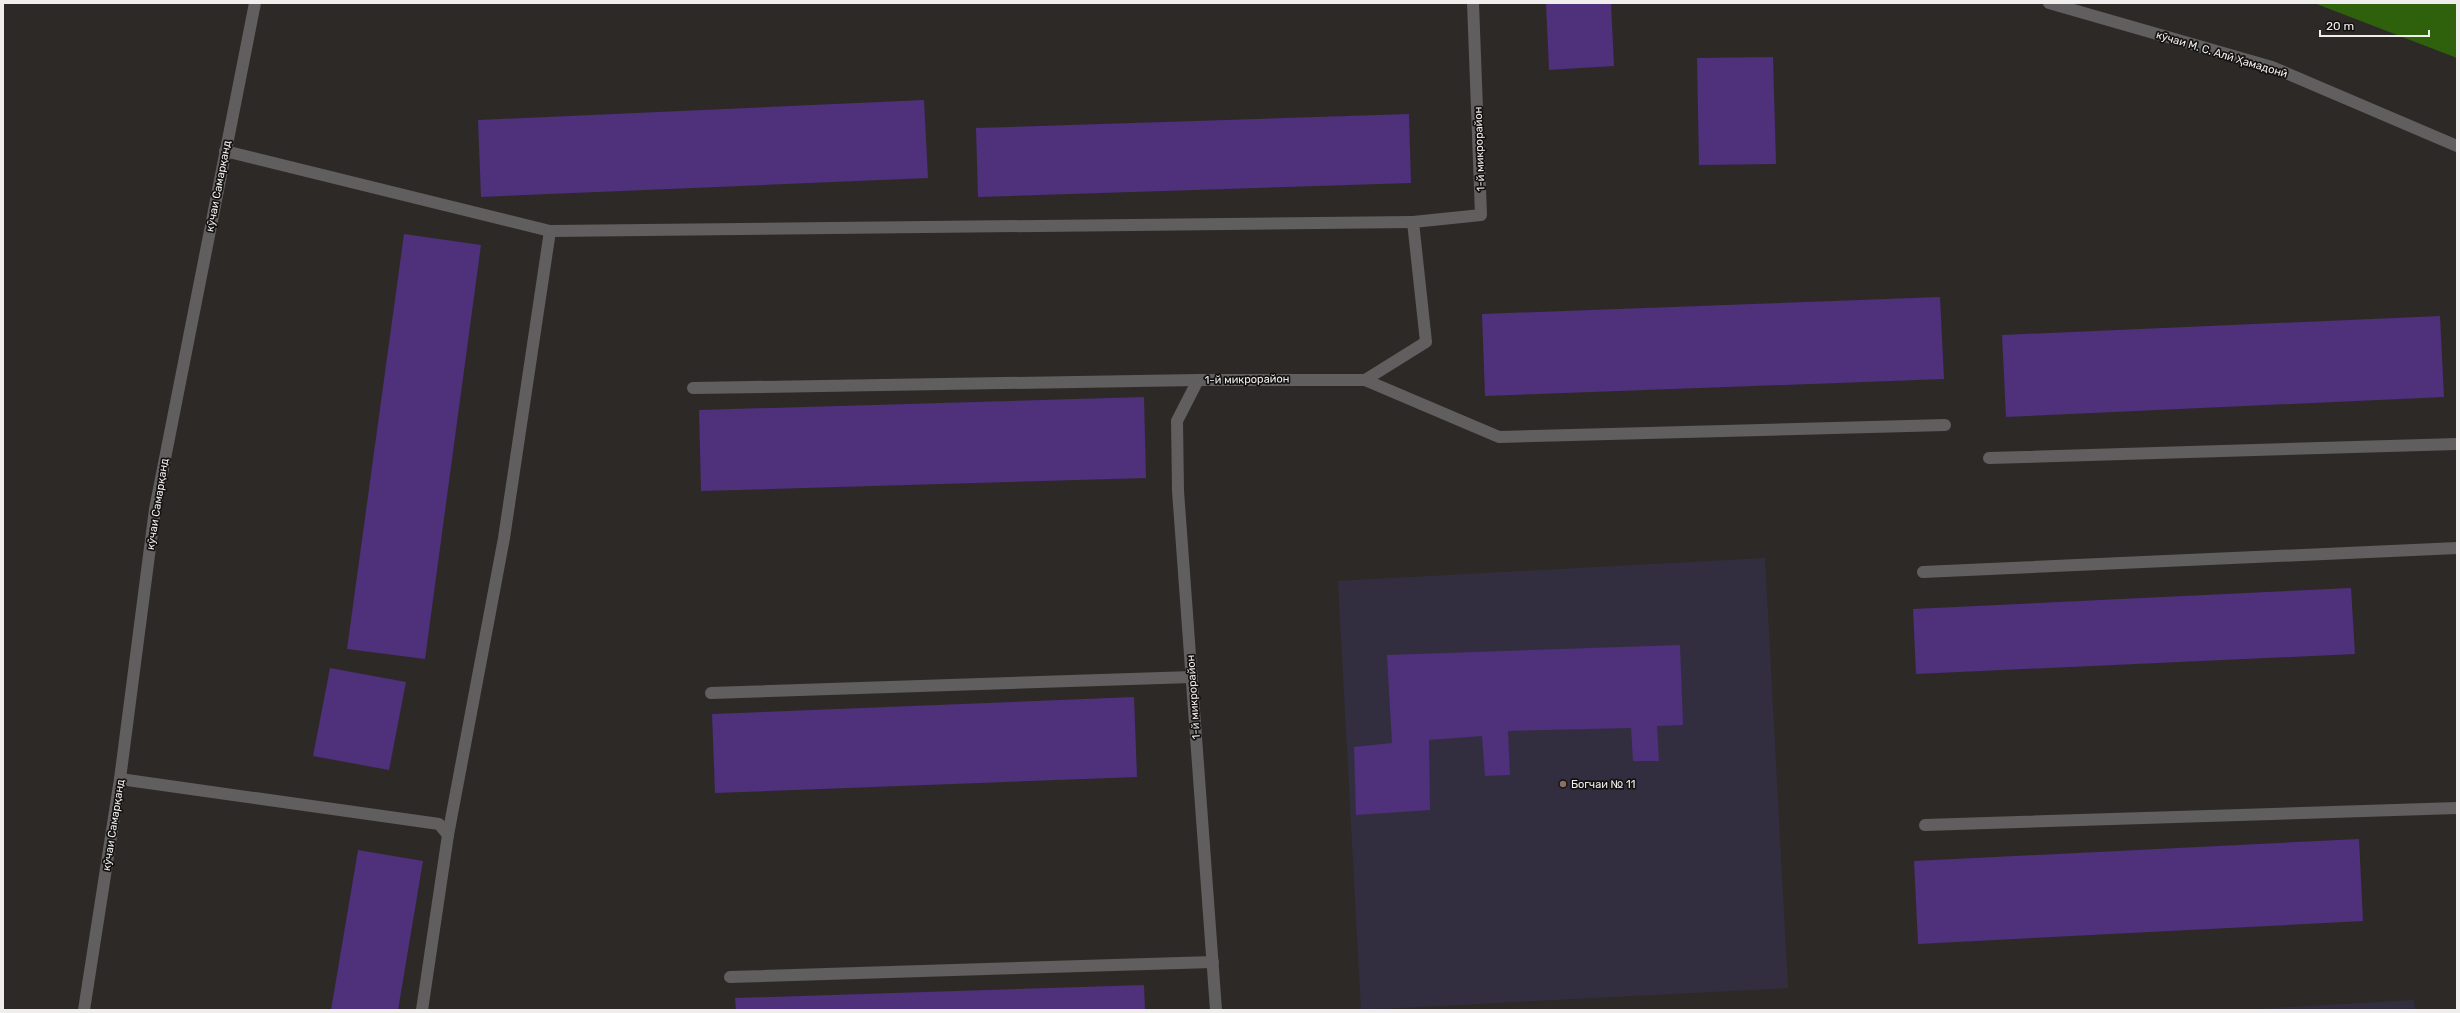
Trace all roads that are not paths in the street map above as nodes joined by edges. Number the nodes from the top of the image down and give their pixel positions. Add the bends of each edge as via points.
1 (255, 3) edge
2 (1473, 3) edge
3 (2049, 3) edge
4 (2457, 146) edge
5 (225, 151) junction
6 (1413, 222) junction
7 (550, 231) junction
8 (1198, 380) junction
9 (1365, 380) junction
10 (693, 388) dead end
11 (1945, 425) dead end
12 (2457, 444) edge
13 (1989, 458) dead end
14 (2457, 548) edge
15 (1923, 572) dead end
16 (1192, 677) junction
17 (712, 693) dead end
18 (120, 779) junction
19 (2457, 808) edge
20 (1925, 825) dead end
21 (448, 835) junction
22 (1213, 962) junction
23 (730, 977) dead end
24 (84, 1010) edge
25 (422, 1010) edge
26 (1216, 1010) edge

1 - 5 street, кӯчаи Самарқанд
2 - 6 street, 1-й микрорайон via 1481,215
3 - 4 street, кӯчаи М. С. Алӣ Ҳамадонӣ via 2272,67
5 - 7 street
5 - 18 street, кӯчаи Самарқанд via 154,509
6 - 7 street
6 - 9 street via 1426,342
7 - 21 street via 504,538
8 - 9 street, 1-й микрорайон
8 - 10 street
8 - 16 street, 1-й микрорайон via 1177,422 1178,491
9 - 11 street via 1499,437
12 - 13 street
14 - 15 street
16 - 17 street
16 - 22 street, 1-й микрорайон
18 - 21 street via 439,824
18 - 24 street, кӯчаи Самарқанд
19 - 20 street
21 - 25 street
22 - 23 street
22 - 26 street, 1-й микрорайон

